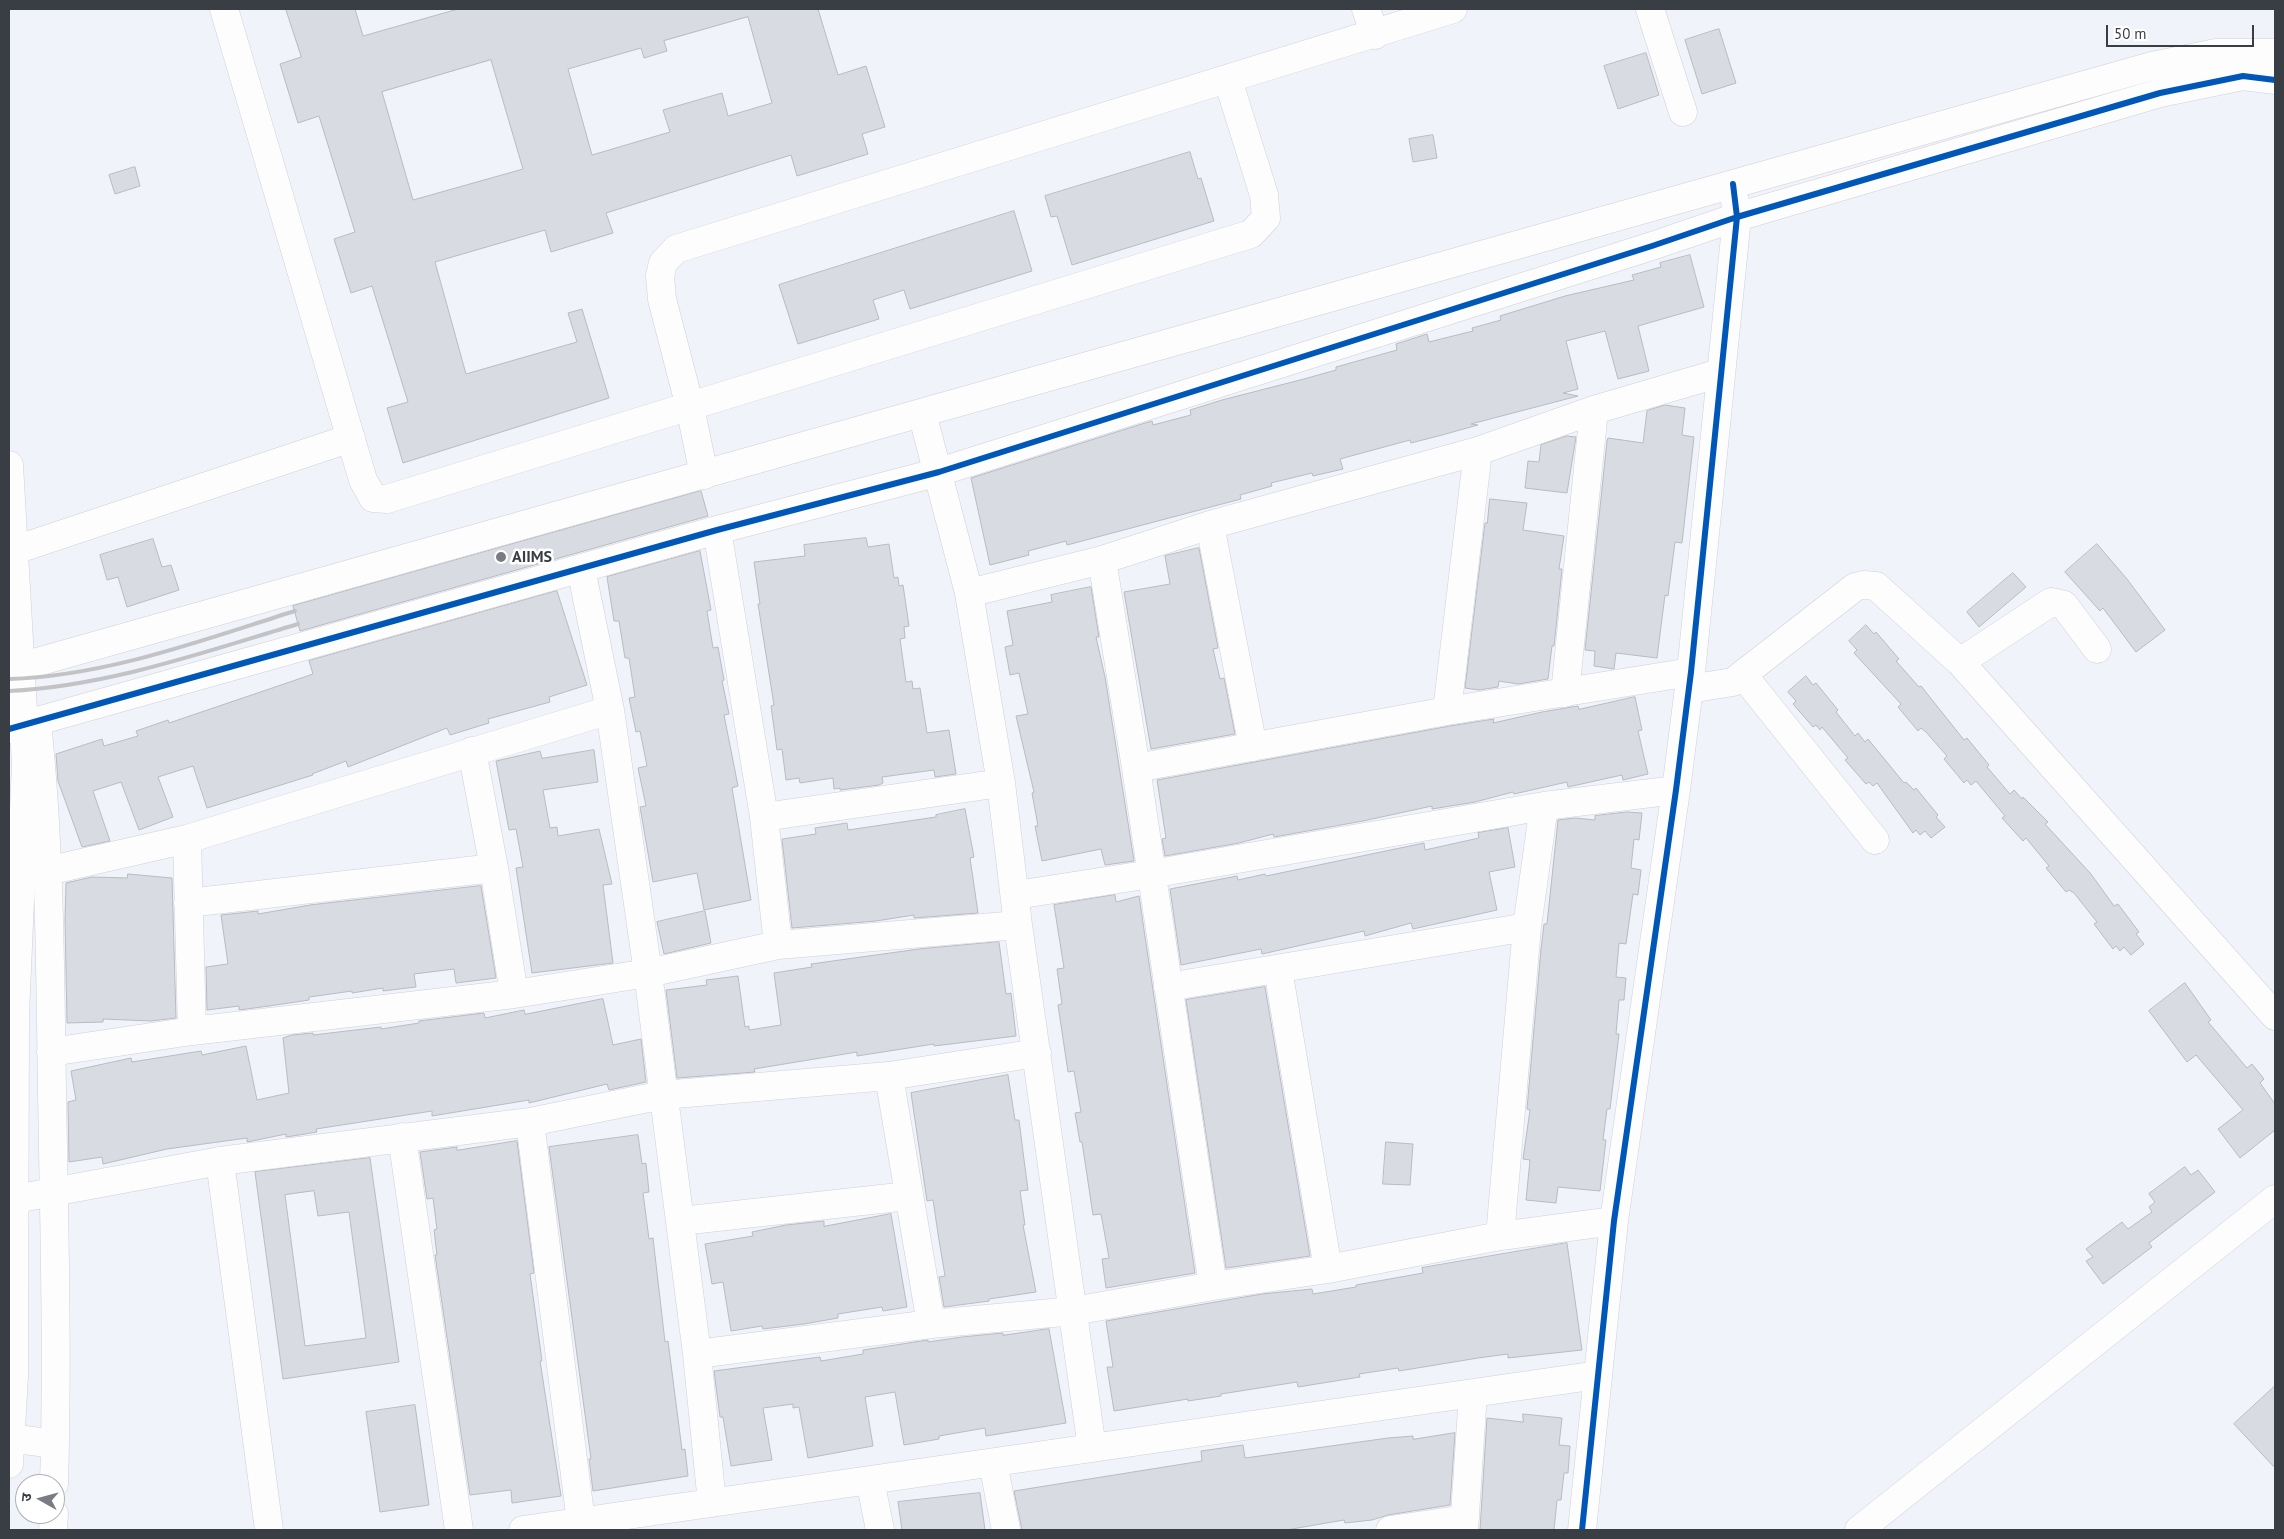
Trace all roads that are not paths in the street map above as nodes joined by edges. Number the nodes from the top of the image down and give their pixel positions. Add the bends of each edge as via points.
1 (224, 9) edge
2 (1366, 9) edge
3 (1453, 9) edge
4 (1650, 9) edge
5 (1375, 35) junction
6 (2275, 53) edge
7 (1228, 80) junction
8 (2275, 80) edge
9 (1683, 112) dead end
10 (1733, 184) junction
11 (1737, 217) junction
12 (1720, 373) junction
13 (690, 407) junction
14 (1594, 410) junction
15 (922, 413) junction
16 (351, 438) junction
17 (1478, 451) junction
18 (9, 465) edge
19 (939, 472) junction
20 (704, 475) junction
21 (1210, 525) junction
22 (717, 530) junction
23 (15, 550) junction
24 (1102, 560) junction
25 (581, 569) junction
26 (969, 593) junction
27 (14, 614) edge
28 (2097, 649) dead end
29 (1960, 662) junction
30 (15, 668) edge
31 (1743, 675) junction
32 (1690, 681) junction
33 (1565, 692) junction
34 (610, 710) junction
35 (1447, 711) junction
36 (24, 726) edge
37 (1253, 747) junction
38 (472, 751) junction
39 (1136, 768) junction
40 (1001, 783) junction
41 (1676, 790) junction
42 (1544, 806) junction
43 (764, 817) junction
44 (187, 839) junction
45 (1875, 840) dead end
46 (494, 868) junction
47 (47, 871) junction
48 (1152, 874) junction
49 (1016, 895) junction
50 (188, 903) junction
51 (1018, 925) junction
52 (1527, 927) junction
53 (778, 945) junction
54 (1278, 969) junction
55 (648, 973) junction
56 (1168, 987) junction
57 (514, 994) junction
58 (2275, 1016) edge
59 (192, 1031) junction
60 (51, 1052) junction
61 (1037, 1052) junction
62 (889, 1076) junction
63 (663, 1095) junction
64 (530, 1122) junction
65 (402, 1138) junction
66 (220, 1161) junction
67 (54, 1193) junction
68 (908, 1196) junction
69 (2275, 1199) edge
70 (15, 1200) junction
71 (681, 1221) junction
72 (1614, 1221) junction
73 (1500, 1236) junction
74 (1328, 1269) junction
75 (1214, 1286) junction
76 (1074, 1311) junction
77 (931, 1324) junction
78 (697, 1354) junction
79 (1598, 1375) junction
80 (1473, 1393) junction
81 (55, 1444) junction
82 (10, 1447) edge
83 (1092, 1448) junction
84 (993, 1463) junction
85 (54, 1474) edge
86 (870, 1480) junction
87 (712, 1503) junction
88 (581, 1522) junction
89 (1465, 1525) edge
90 (269, 1530) edge
91 (459, 1530) edge
92 (523, 1530) edge
93 (880, 1530) edge
94 (1006, 1530) edge
95 (1390, 1530) edge
96 (1582, 1530) edge
97 (1859, 1530) edge

1 - 16 street
2 - 5 street
3 - 5 street
4 - 9 street
5 - 7 street
6 - 10 street via 2216,53 2184,58
7 - 13 street via 676,249 663,263 660,276 662,299
7 - 13 street via 1264,195 1266,218 1251,234
8 - 11 street via 2243,76 2160,92
10 - 11 street
10 - 15 street
11 - 12 street
11 - 19 street
12 - 14 street
12 - 32 street
13 - 16 street via 387,499 373,498
13 - 20 street
14 - 17 street
14 - 33 street
15 - 19 street
15 - 20 street
16 - 23 street
17 - 21 street
17 - 35 street
18 - 23 street
19 - 22 street
19 - 26 street
20 - 30 street
21 - 24 street
21 - 37 street
22 - 25 street
22 - 43 street
23 - 27 street
24 - 26 street
24 - 39 street
25 - 34 street
25 - 36 street
26 - 40 street
27 - 30 street
28 - 29 street via 2064,605 2051,602
29 - 31 street via 1876,586 1863,584
29 - 58 street
30 - 36 street
31 - 32 street via 1724,685
31 - 45 street
32 - 33 street
32 - 41 street
33 - 35 street
34 - 38 street
34 - 55 street
35 - 37 street
36 - 47 street via 44,791
36 - 70 street via 26,764 15,1014
37 - 39 street
38 - 44 street
38 - 46 street
39 - 48 street
40 - 43 street
40 - 49 street
41 - 42 street
41 - 72 street
42 - 48 street
42 - 52 street
43 - 53 street
44 - 47 street
44 - 50 street
46 - 50 street
46 - 57 street
47 - 60 street
48 - 49 street
48 - 56 street
49 - 51 street
50 - 59 street
51 - 53 street
51 - 61 street
52 - 54 street
52 - 73 street
53 - 55 street
54 - 56 street
54 - 74 street
55 - 57 street
55 - 63 street
56 - 75 street
57 - 59 street
59 - 60 street
60 - 67 street
61 - 62 street
61 - 76 street
62 - 63 street
62 - 68 street
63 - 64 street
63 - 71 street
64 - 65 street
64 - 88 street
65 - 66 street
65 - 91 street
66 - 67 street
66 - 90 street
67 - 70 street
67 - 81 street
68 - 71 street
68 - 77 street
69 - 97 street
70 - 82 street
71 - 78 street
72 - 73 street
72 - 79 street
73 - 74 street
74 - 75 street
75 - 76 street
76 - 77 street
76 - 83 street
77 - 78 street
78 - 87 street
79 - 80 street
79 - 96 street
80 - 83 street
80 - 89 street
81 - 82 street
81 - 85 street
83 - 84 street
84 - 86 street
84 - 94 street
86 - 87 street
86 - 93 street
87 - 88 street
88 - 92 street
89 - 95 street

